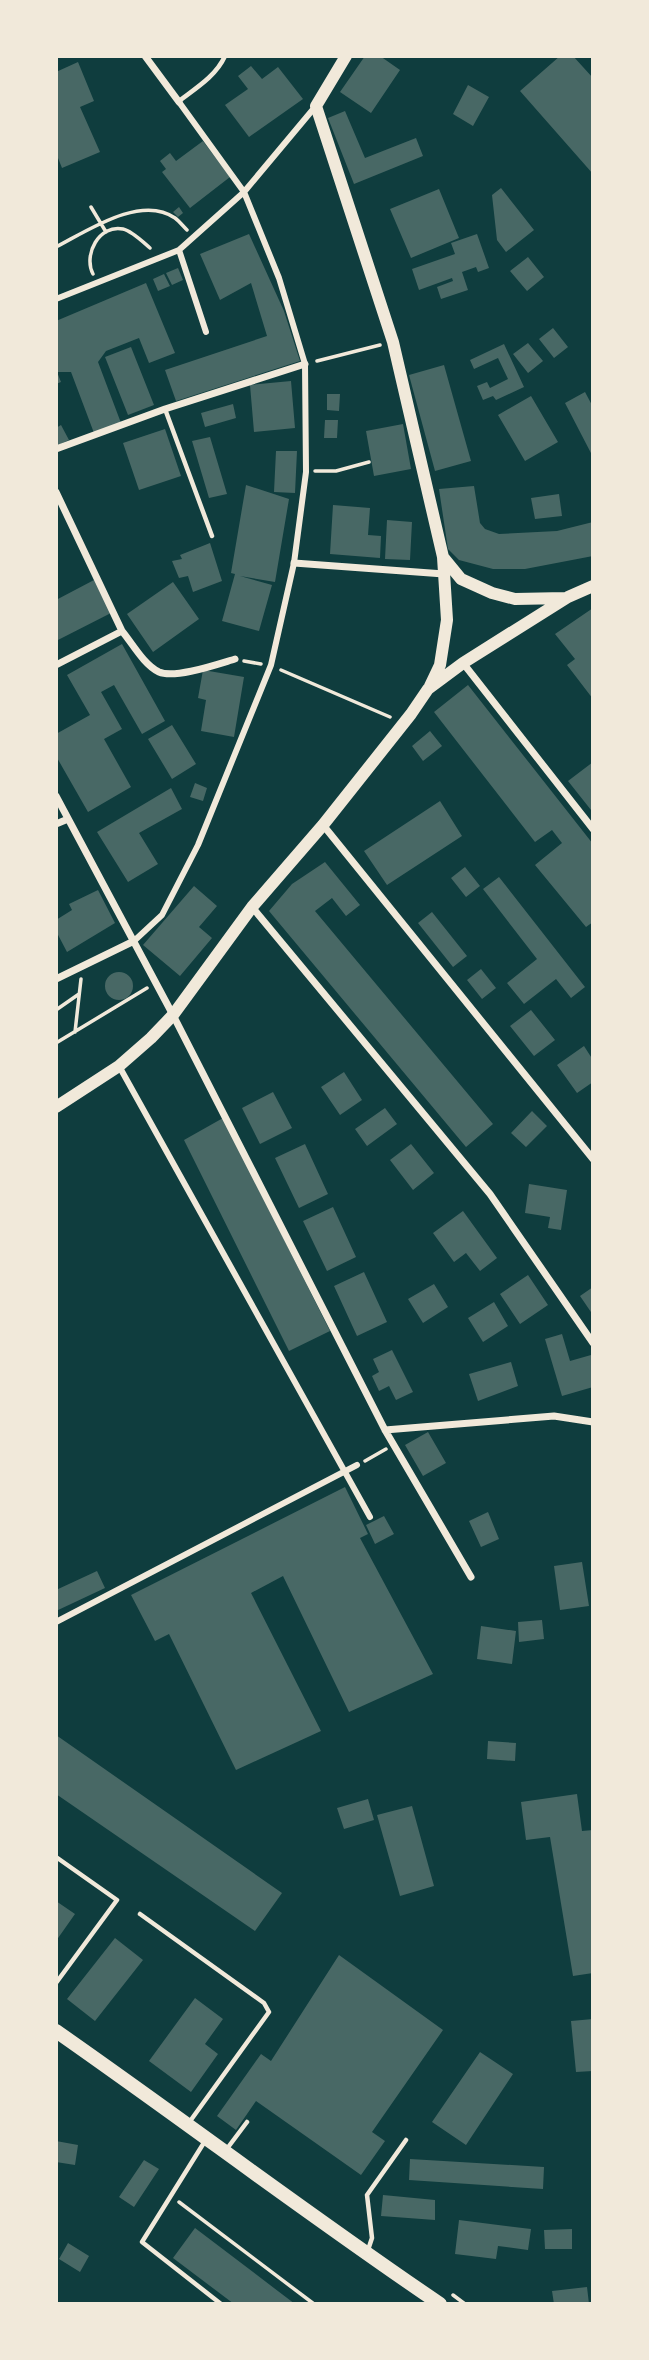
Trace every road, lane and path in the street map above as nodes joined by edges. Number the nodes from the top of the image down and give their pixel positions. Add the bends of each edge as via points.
1 (145, 56) edge
2 (225, 56) edge
3 (346, 56) edge
4 (178, 102) junction
5 (316, 106) junction
6 (244, 192) junction
7 (91, 207) dead end
8 (101, 224) junction
9 (106, 232) junction
10 (194, 237) junction
11 (56, 247) edge
12 (179, 250) junction
13 (162, 257) junction
14 (97, 283) junction
15 (56, 299) edge
16 (206, 332) dead end
17 (369, 349) dead end
18 (305, 364) junction
19 (165, 409) junction
20 (56, 449) edge
21 (369, 462) dead end
22 (306, 472) junction
23 (56, 492) edge
24 (212, 536) dead end
25 (443, 557) junction
26 (294, 563) junction
27 (444, 574) junction
28 (593, 586) edge
29 (568, 597) junction
30 (122, 631) junction
31 (235, 659) joint
32 (463, 663) junction
33 (56, 665) edge
34 (271, 665) junction
35 (428, 689) junction
36 (404, 723) junction
37 (56, 796) edge
38 (68, 818) junction
39 (56, 824) edge
40 (323, 824) junction
41 (593, 829) edge
42 (252, 907) junction
43 (134, 941) junction
44 (82, 967) junction
45 (56, 979) edge
46 (155, 983) junction
47 (79, 994) junction
48 (56, 1010) edge
49 (173, 1015) junction
50 (75, 1032) junction
51 (56, 1043) edge
52 (119, 1066) junction
53 (56, 1107) edge
54 (593, 1159) edge
55 (593, 1343) edge
56 (593, 1422) edge
57 (385, 1430) junction
58 (357, 1465) dead end
59 (345, 1471) junction
60 (370, 1517) dead end
61 (471, 1577) dead end
62 (56, 1622) edge
63 (56, 1857) edge
64 (141, 1914) dead end
65 (56, 1983) edge
66 (56, 2031) edge
67 (247, 2122) dead end
68 (188, 2124) junction
69 (208, 2138) junction
70 (406, 2140) dead end
71 (226, 2151) junction
72 (171, 2195) junction
73 (367, 2255) junction
74 (221, 2304) edge
75 (314, 2304) edge
76 (440, 2304) edge

1 - 4 street
2 - 4 lane via 209,78
3 - 5 street
4 - 6 street
5 - 6 street
5 - 25 street via 393,342
6 - 10 street
6 - 18 street via 279,278
7 - 8 path
8 - 9 path
8 - 10 path via 138,210 159,212 174,217
8 - 11 path
9 - 13 path via 126,229
9 - 14 path via 91,249 90,269
10 - 12 street
12 - 13 street
12 - 16 street
13 - 14 street
14 - 15 street
17 - 18 path
18 - 19 street
18 - 22 street
19 - 20 street
19 - 24 lane
21 - 22 path via 336,471
22 - 26 street
23 - 30 street
25 - 27 street
25 - 29 street via 461,579 492,593 515,599
26 - 27 street
26 - 34 street
27 - 35 street via 447,620 440,665
28 - 29 street
29 - 32 street
30 - 31 street via 159,672 175,674
30 - 33 street
31 - 34 path
32 - 35 street
32 - 41 street
34 - 36 path
34 - 43 street via 198,845 162,915
35 - 36 street
36 - 40 street
37 - 38 street
38 - 39 street
38 - 43 street
40 - 42 street
40 - 54 street
42 - 49 street
42 - 55 street via 490,1194
43 - 44 street
43 - 46 street
44 - 45 street
44 - 47 path
46 - 49 street
46 - 50 path
47 - 48 path
47 - 50 path
49 - 52 street
49 - 57 street
50 - 51 path
52 - 53 street
52 - 59 street
56 - 57 street via 554,1416
57 - 61 street
58 - 59 street
59 - 60 street
59 - 62 street
63 - 65 lane via 117,1900
64 - 68 lane via 264,2003 269,2012
66 - 68 main road
67 - 71 lane
68 - 69 main road
69 - 71 main road
69 - 72 lane
70 - 73 lane via 367,2195 372,2238
71 - 73 main road
72 - 74 lane via 142,2242
72 - 75 path
73 - 76 main road

